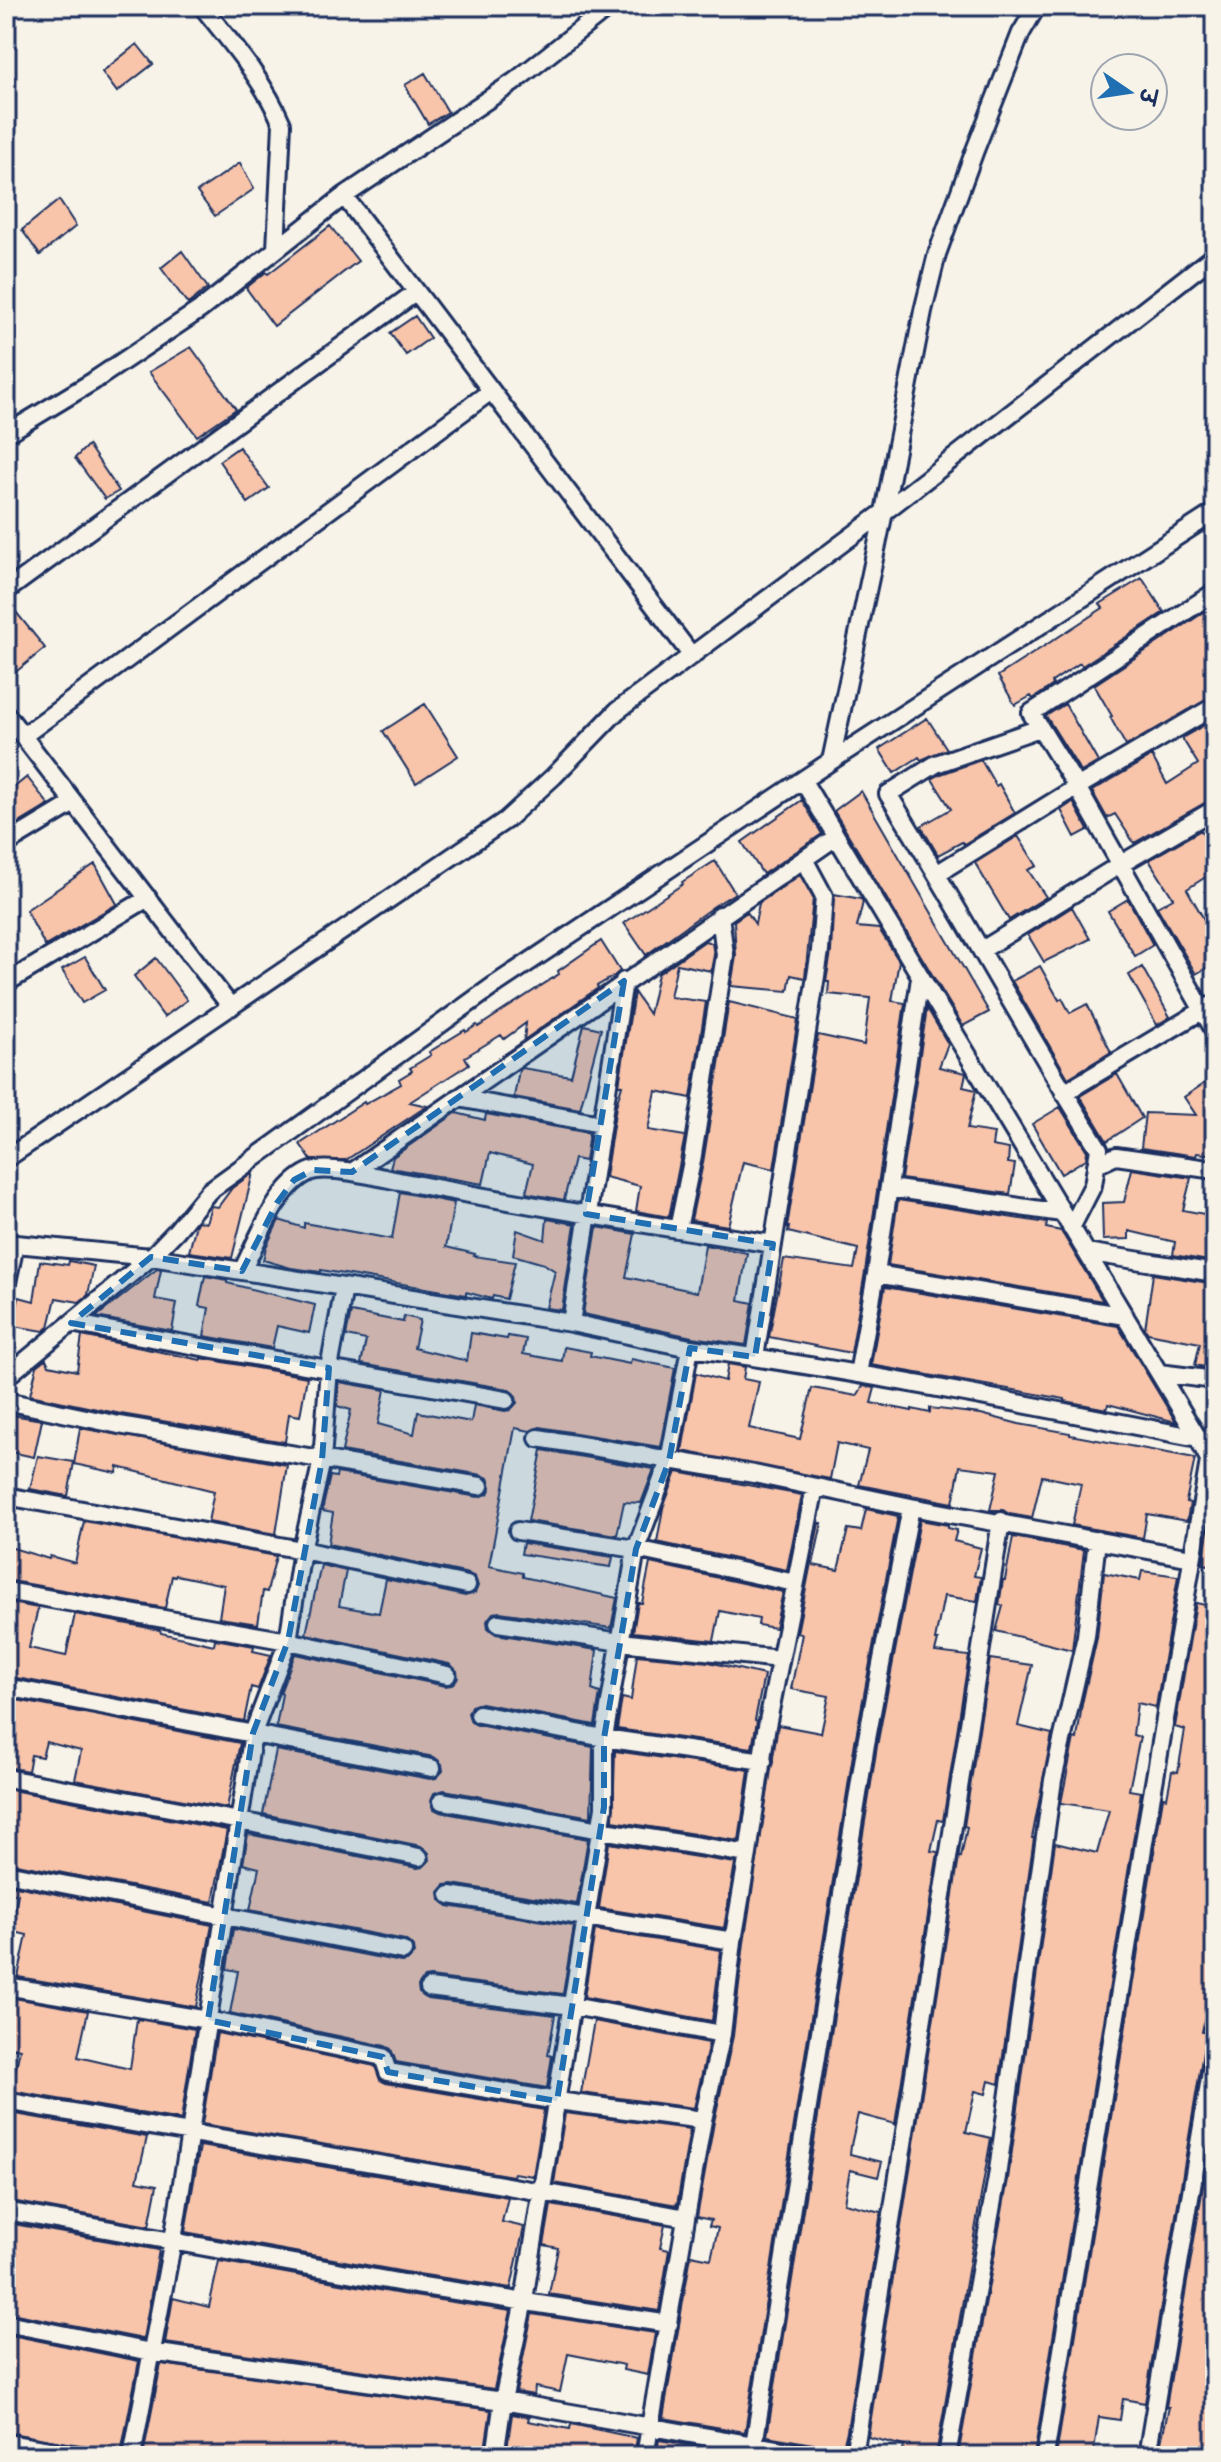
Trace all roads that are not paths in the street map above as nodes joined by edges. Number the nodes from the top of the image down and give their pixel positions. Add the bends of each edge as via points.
1 (202, 6) edge
2 (610, 6) edge
3 (1037, 6) edge
4 (344, 196) junction
5 (276, 249) junction
6 (1215, 255) edge
7 (416, 292) junction
8 (491, 391) junction
9 (6, 434) edge
10 (884, 512) junction
11 (1215, 512) edge
12 (6, 591) edge
13 (1215, 592) edge
14 (692, 656) junction
15 (1215, 706) edge
16 (6, 714) edge
17 (1040, 728) junction
18 (23, 736) junction
19 (831, 761) junction
20 (803, 781) junction
21 (1077, 787) junction
22 (74, 803) junction
23 (1215, 809) edge
24 (836, 837) junction
25 (6, 844) edge
26 (804, 859) junction
27 (1121, 864) junction
28 (938, 873) junction
29 (148, 898) junction
30 (720, 915) junction
31 (982, 950) junction
32 (920, 978) junction
33 (624, 981) junction
34 (6, 983) edge
35 (231, 1007) junction
36 (1208, 1007) edge
37 (1215, 1032) edge
38 (1064, 1093) junction
39 (458, 1098) junction
40 (601, 1124) junction
41 (6, 1159) edge
42 (1096, 1165) junction
43 (1215, 1170) edge
44 (352, 1172) junction
45 (889, 1188) junction
46 (586, 1214) junction
47 (1066, 1220) junction
48 (678, 1229) junction
49 (10, 1244) edge
50 (773, 1244) junction
51 (1086, 1252) junction
52 (151, 1257) junction
53 (242, 1271) junction
54 (1215, 1273) edge
55 (876, 1274) junction
56 (6, 1287) edge
57 (344, 1288) junction
58 (1125, 1316) junction
59 (71, 1323) junction
60 (571, 1323) junction
61 (690, 1348) junction
62 (755, 1357) junction
63 (329, 1368) junction
64 (1159, 1373) junction
65 (858, 1374) junction
66 (6, 1377) edge
67 (1215, 1380) edge
68 (506, 1400) dead end
69 (6, 1401) edge
70 (538, 1438) dead end
71 (1198, 1438) junction
72 (322, 1460) junction
73 (669, 1461) junction
74 (1212, 1466) edge
75 (480, 1486) dead end
76 (815, 1487) junction
77 (6, 1496) edge
78 (911, 1507) junction
79 (1001, 1521) junction
80 (518, 1531) dead end
81 (1097, 1540) junction
82 (636, 1549) junction
83 (302, 1550) junction
84 (1192, 1558) junction
85 (795, 1583) junction
86 (467, 1585) dead end
87 (6, 1591) edge
88 (498, 1623) dead end
89 (288, 1641) junction
90 (620, 1642) junction
91 (780, 1659) junction
92 (447, 1675) dead end
93 (6, 1687) edge
94 (479, 1714) dead end
95 (253, 1733) junction
96 (604, 1738) junction
97 (763, 1761) junction
98 (432, 1768) dead end
99 (6, 1778) edge
100 (442, 1801) dead end
101 (240, 1821) junction
102 (600, 1830) junction
103 (748, 1854) junction
104 (419, 1857) dead end
105 (6, 1873) edge
106 (450, 1895) dead end
107 (225, 1915) junction
108 (586, 1918) junction
109 (733, 1941) junction
110 (403, 1951) dead end
111 (6, 1986) edge
112 (429, 1988) dead end
113 (572, 2006) junction
114 (208, 2020) junction
115 (722, 2034) junction
116 (1215, 2048) edge
117 (6, 2101) edge
118 (557, 2101) junction
119 (703, 2120) junction
120 (190, 2134) junction
121 (542, 2190) junction
122 (6, 2211) edge
123 (686, 2218) junction
124 (173, 2240) junction
125 (524, 2300) junction
126 (6, 2323) edge
127 (669, 2324) junction
128 (151, 2352) junction
129 (503, 2401) junction
130 (650, 2427) junction
131 (6, 2443) edge
132 (754, 2445) junction
133 (86, 2456) edge
134 (132, 2456) edge
135 (495, 2456) edge
136 (645, 2456) edge
137 (816, 2456) edge
138 (854, 2456) edge
139 (947, 2456) edge
140 (1045, 2456) edge
141 (1147, 2456) edge

1 - 5 street via 251,66 282,124
2 - 4 street via 514,82
3 - 10 street via 1021,33 937,254
4 - 5 street
4 - 7 street
5 - 9 street via 201,309
6 - 10 street
7 - 8 street
7 - 12 street
8 - 14 street
8 - 18 street
10 - 14 street
10 - 19 street
11 - 19 street
13 - 17 street via 1031,713
14 - 35 street via 617,711 506,820
15 - 21 street
16 - 18 street
17 - 21 street
17 - 28 street via 936,764 888,794
18 - 22 street
19 - 20 street
20 - 24 street
20 - 52 street via 496,984 209,1191
21 - 27 street
21 - 28 street
22 - 25 street
22 - 29 street
23 - 27 street
24 - 26 street
24 - 32 street
26 - 30 street
26 - 50 street via 824,896 820,951
27 - 31 street
27 - 36 street
28 - 31 street
29 - 34 street
29 - 35 street
30 - 33 street
30 - 48 street via 725,955
31 - 38 street
32 - 45 street
32 - 47 street
33 - 39 street
33 - 40 street
35 - 41 street
36 - 37 street
36 - 38 street
38 - 42 street via 1099,1149
39 - 40 street
39 - 44 street
40 - 46 street
42 - 43 street via 1116,1156
42 - 47 street via 1093,1185
44 - 46 street
44 - 53 street via 313,1170 294,1180
45 - 47 street
45 - 55 street
46 - 48 street
46 - 60 street
47 - 51 street
48 - 50 street
49 - 52 street
49 - 56 street
50 - 62 street
51 - 54 street
51 - 58 street
52 - 53 street
52 - 59 street
53 - 57 street
55 - 58 street
55 - 65 street
57 - 60 street
57 - 63 street
58 - 64 street
59 - 63 street
59 - 66 street
60 - 61 street
61 - 62 street
61 - 73 street
62 - 65 street
63 - 68 street
63 - 72 street
64 - 67 street
64 - 71 street
65 - 71 street
69 - 72 street
70 - 73 street
71 - 74 street
72 - 75 street
72 - 83 street
73 - 76 street
73 - 82 street
74 - 84 street
76 - 78 street
76 - 85 street
77 - 83 street
78 - 79 street
78 - 132 street via 866,1744
79 - 81 street
79 - 138 street
80 - 82 street
81 - 84 street
81 - 139 street via 1086,1636 1053,1780 997,2177
82 - 85 street
82 - 90 street
83 - 86 street
83 - 89 street
84 - 140 street
85 - 91 street
87 - 89 street
88 - 90 street
89 - 92 street
89 - 95 street
90 - 91 street
90 - 96 street
91 - 97 street
93 - 95 street
94 - 96 street
95 - 98 street
95 - 101 street
96 - 97 street
96 - 102 street
97 - 103 street
99 - 101 street
100 - 102 street
101 - 104 street
101 - 107 street
102 - 103 street
102 - 108 street
103 - 109 street
105 - 107 street
106 - 108 street
107 - 110 street
107 - 114 street
108 - 109 street
108 - 113 street
109 - 115 street
111 - 114 street
112 - 113 street
113 - 115 street
113 - 118 street
114 - 118 street via 383,2057 388,2072
114 - 120 street
115 - 119 street
116 - 141 street
117 - 120 street
118 - 119 street
118 - 121 street
119 - 123 street
120 - 121 street
120 - 124 street
121 - 123 street
121 - 125 street
122 - 124 street
123 - 127 street
124 - 125 street
124 - 128 street
125 - 127 street
125 - 129 street
126 - 128 street
127 - 130 street
128 - 129 street
128 - 134 street
129 - 130 street
129 - 135 street
130 - 132 street
130 - 136 street
131 - 133 street
132 - 137 street

